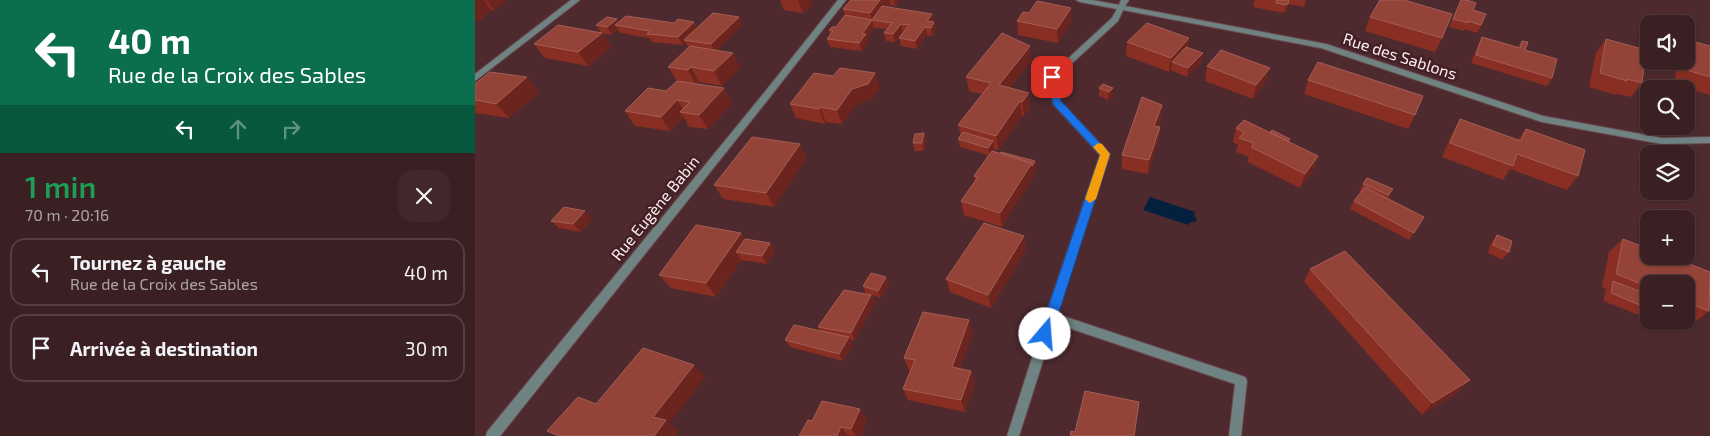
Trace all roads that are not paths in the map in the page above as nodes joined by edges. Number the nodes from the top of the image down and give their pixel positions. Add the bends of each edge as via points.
1 (576, 0) edge
2 (843, 0) edge
3 (1079, 0) edge
4 (1123, 4) edge
5 (475, 78) edge
6 (1710, 140) edge
7 (1051, 317) junction
8 (492, 436) edge
9 (1013, 436) edge
10 (1235, 436) edge

1 - 5 street
2 - 8 street, Rue Eugène Babin
3 - 4 street, Rue des Sablons
4 - 6 street, Rue des Sablons via 1323,46 1542,119 1662,141
4 - 7 street via 1115,19 1052,77 1056,102 1105,154
7 - 9 street
7 - 10 street via 1241,381

